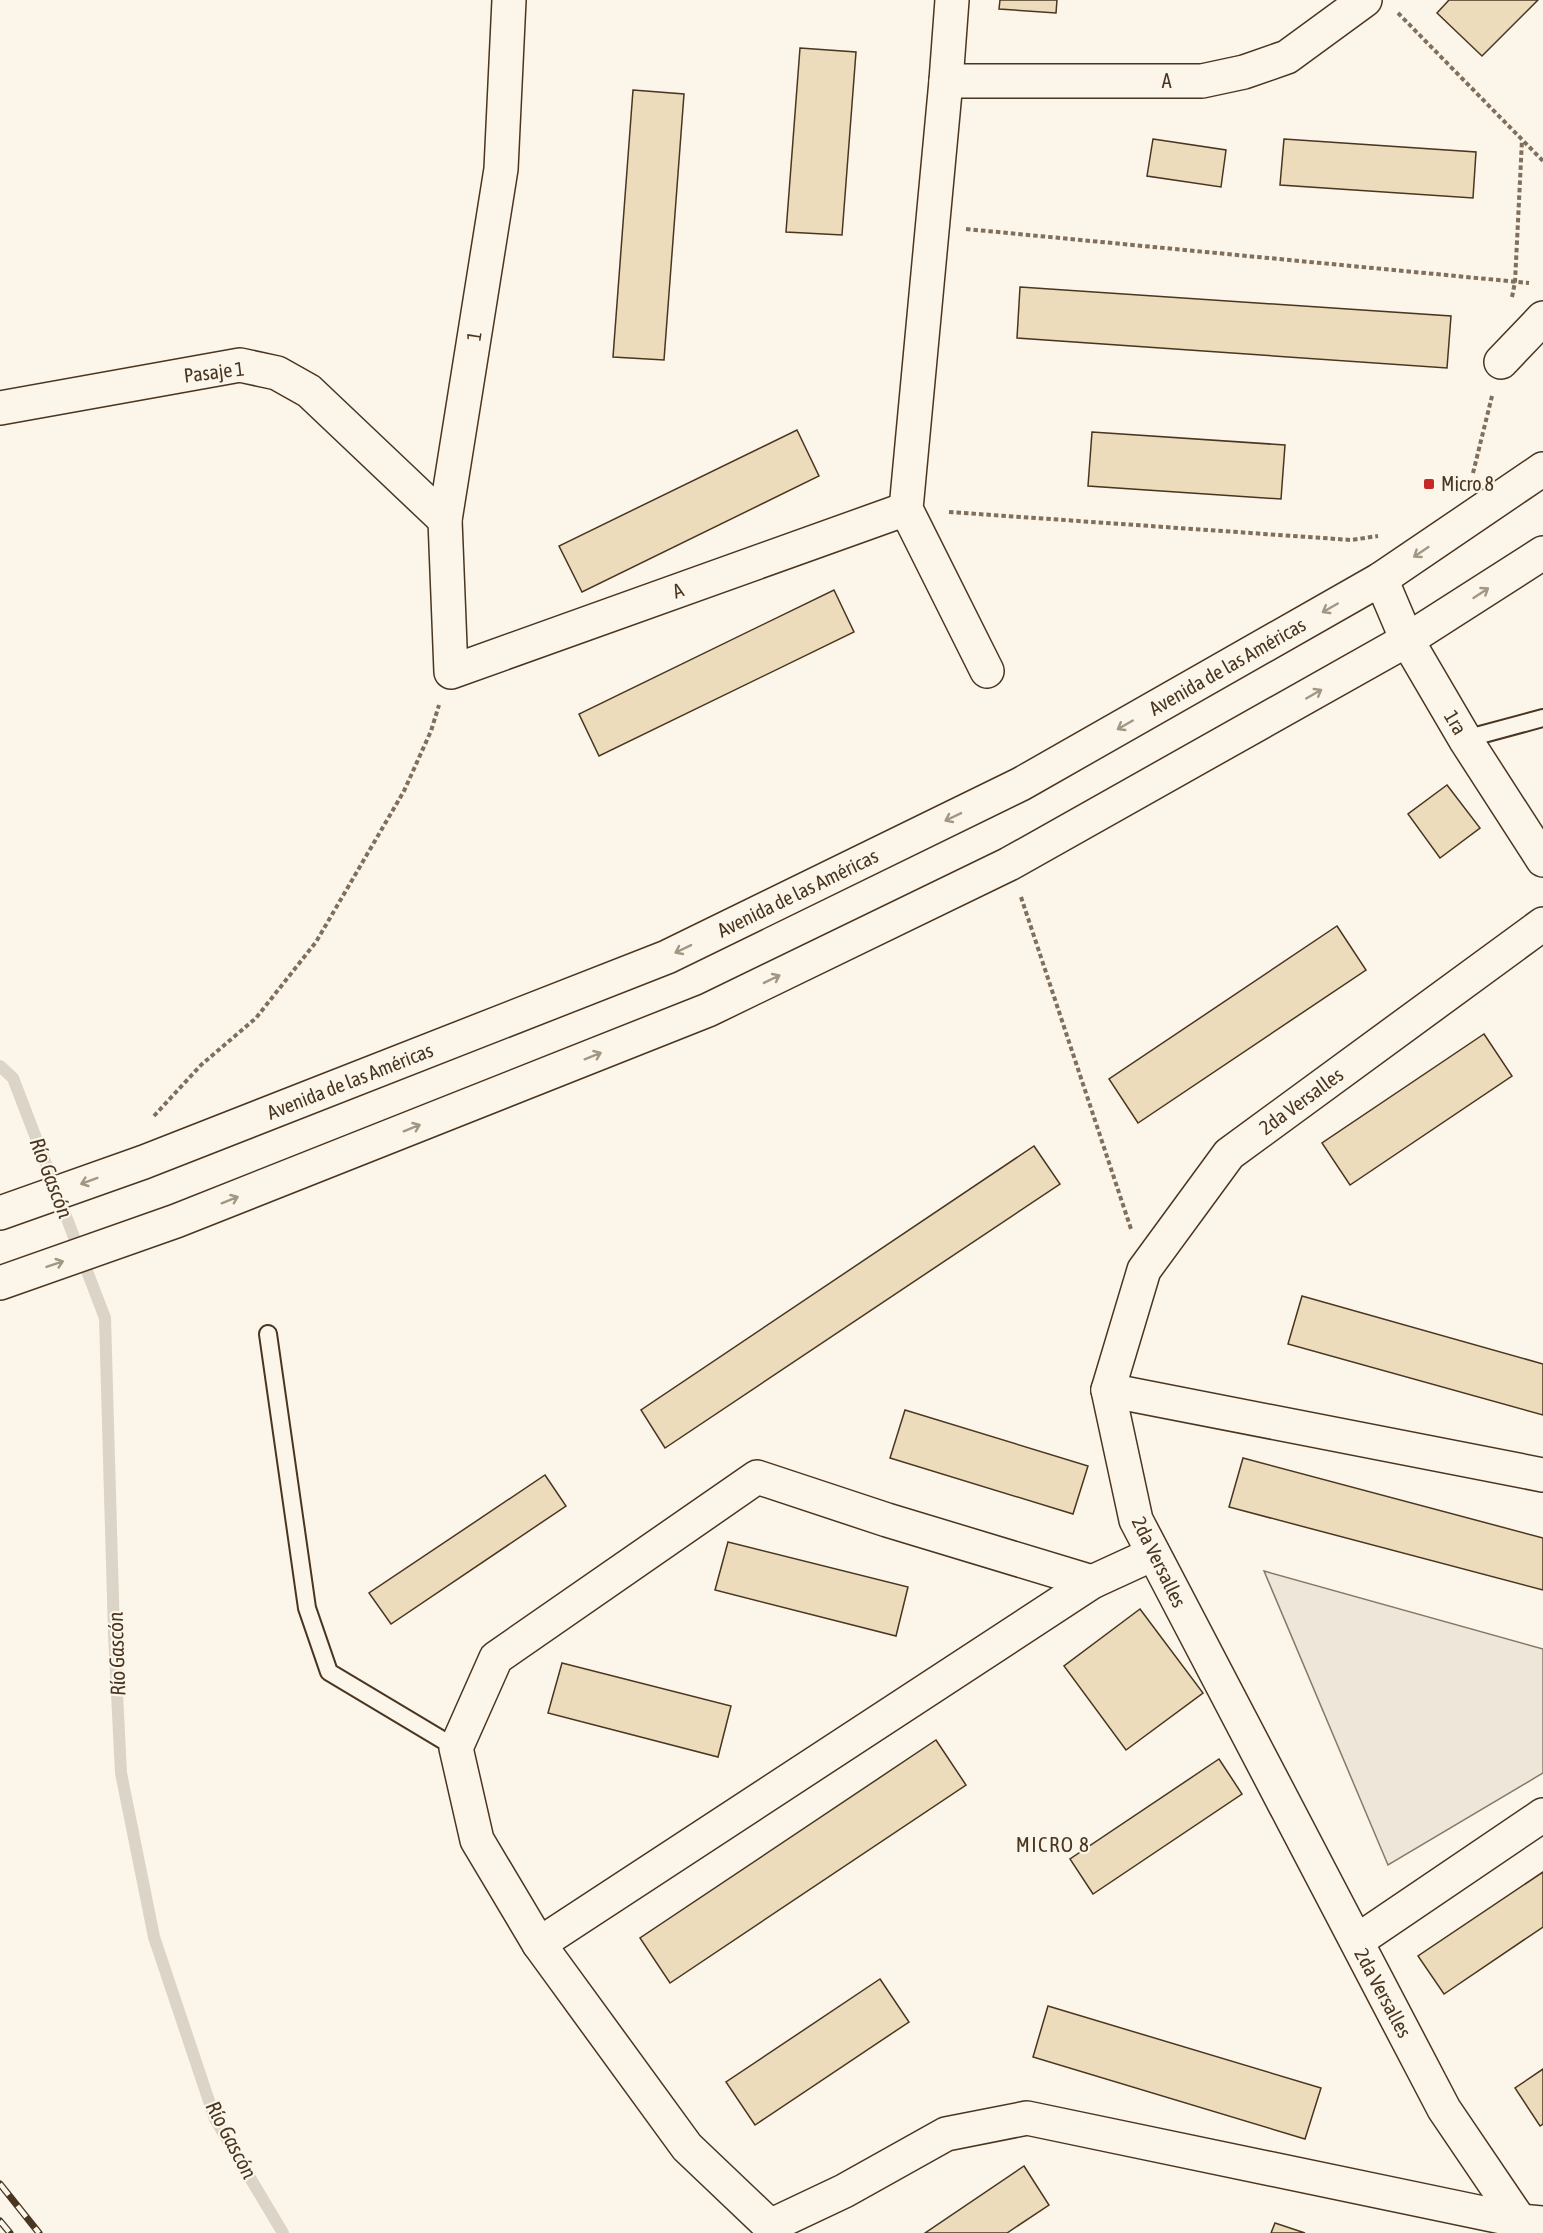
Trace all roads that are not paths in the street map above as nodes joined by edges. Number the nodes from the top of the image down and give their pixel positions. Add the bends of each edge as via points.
1 (509, 0) edge
2 (951, 0) edge
3 (1379, 4) edge
4 (946, 81) junction
5 (1543, 318) edge
6 (1501, 362) dead end
7 (0, 408) edge
8 (1543, 469) edge
9 (906, 509) junction
10 (445, 520) junction
11 (1543, 553) edge
12 (1381, 579) junction
13 (1407, 640) junction
14 (987, 671) dead end
15 (450, 672) joint
16 (1543, 718) edge
17 (1465, 739) junction
18 (1543, 860) edge
19 (1543, 924) edge
20 (0, 1213) edge
21 (0, 1283) edge
22 (268, 1334) dead end
23 (1108, 1390) junction
24 (1543, 1475) edge
25 (1153, 1554) junction
26 (1092, 1582) junction
27 (456, 1748) junction
28 (1543, 1815) edge
29 (1357, 1941) junction
30 (539, 1944) junction
31 (1531, 2226) edge
32 (773, 2229) edge

1 - 10 street, 1 via 501,169
2 - 4 street
3 - 4 street, A via 1287,57 1202,81
4 - 9 street
5 - 6 street
7 - 10 street, Pasaje 1 via 240,365 277,373 309,391
8 -> 12 street, Avenida de las Américas
9 - 14 street
9 - 15 street, A
10 - 15 street, 1
13 -> 11 street
12 - 13 street, 1ra
12 -> 20 street, Avenida de las Américas via 1021,784 667,957 144,1162
13 - 17 street, 1ra
21 -> 13 street via 176,1221 708,1010 1009,864
16 - 17 lane
17 - 18 street, 1ra
19 - 23 street, 2da Versalles via 1229,1154 1144,1269
22 - 27 lane via 307,1608 329,1672
23 - 24 street
23 - 25 street, 2da Versalles via 1136,1520
25 - 26 street
25 - 29 street, 2da Versalles
26 - 27 street via 757,1477 496,1658
26 - 30 street
27 - 30 street via 477,1840
28 - 29 street
29 - 31 street, 2da Versalles via 1444,2109
30 - 32 street via 687,2147
31 - 32 street via 1027,2118 946,2134

